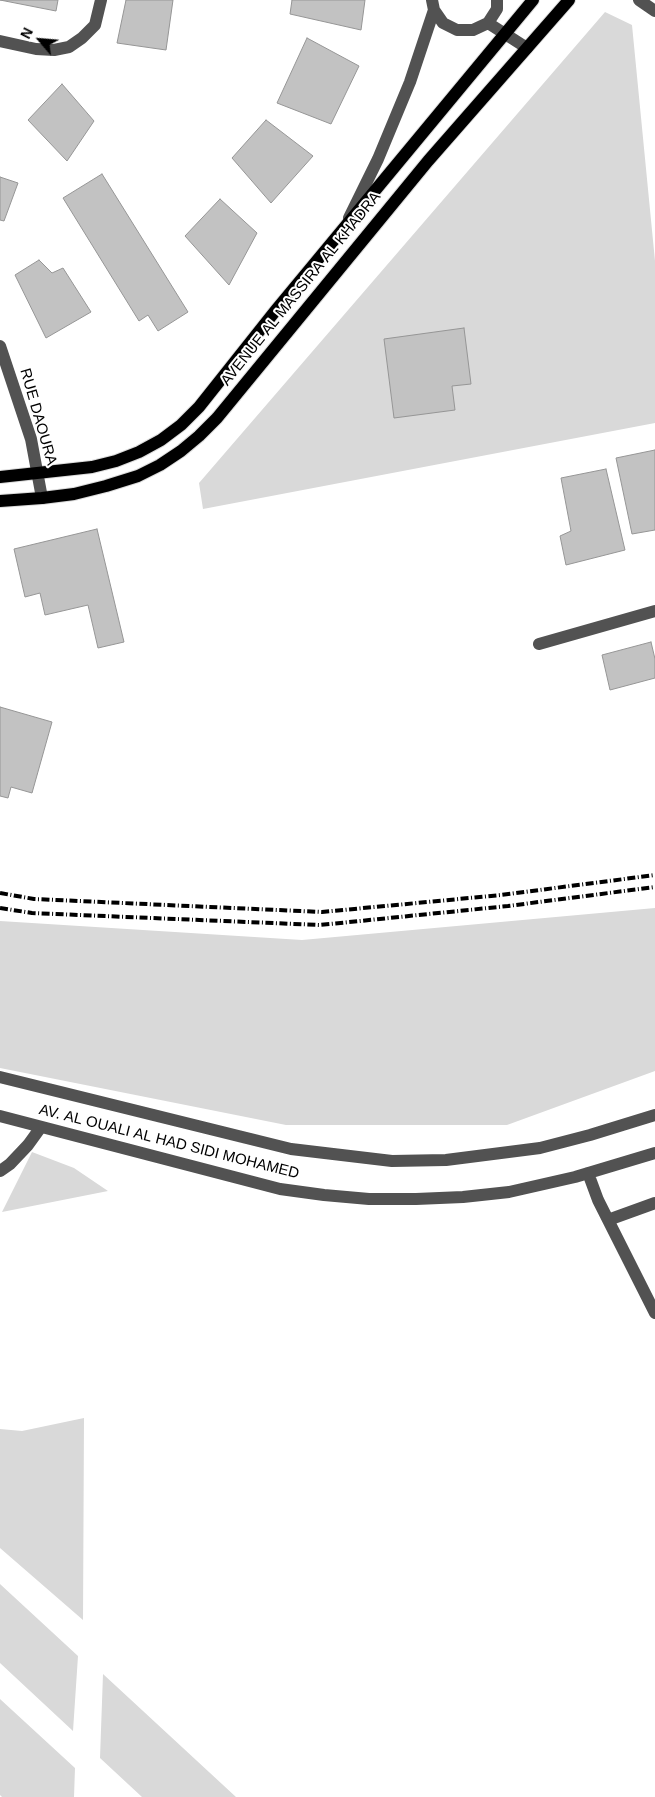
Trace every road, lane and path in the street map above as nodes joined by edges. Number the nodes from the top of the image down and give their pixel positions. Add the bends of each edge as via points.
1 (101, 0) edge
2 (498, 0) edge
3 (533, 0) edge
4 (569, 0) edge
5 (639, 0) edge
6 (433, 5) edge
7 (655, 11) edge
8 (488, 23) junction
9 (504, 34) junction
10 (0, 41) edge
11 (527, 48) junction
12 (346, 226) junction
13 (0, 346) edge
14 (38, 473) junction
15 (0, 477) edge
16 (42, 498) junction
17 (0, 501) edge
18 (655, 611) edge
19 (539, 644) dead end
20 (0, 1077) edge
21 (655, 1115) edge
22 (0, 1116) edge
23 (41, 1127) junction
24 (655, 1153) edge
25 (0, 1171) edge
26 (588, 1173) junction
27 (655, 1203) edge
28 (608, 1220) junction
29 (655, 1313) edge

1 - 10 street via 95,25 69,47 36,49
2 - 8 street via 497,9
3 - 9 main road, AVENUE AL MASSIRA AL KHADRA
4 - 11 main road, AVENUE AL MASSIRA AL KHADRA
5 - 7 street
6 - 8 street via 443,23 457,30 474,30
6 - 12 street via 410,82
8 - 9 street
9 - 11 street
9 - 12 main road, AVENUE AL MASSIRA AL KHADRA
11 - 16 main road, AVENUE AL MASSIRA AL KHADRA via 428,161 199,436 180,452 138,476 74,494
12 - 14 main road, AVENUE AL MASSIRA AL KHADRA via 181,425 161,440 116,461
13 - 14 street, RUE DAOURA via 31,439
14 - 15 main road, AVENUE AL MASSIRA AL KHADRA
14 - 16 street, RUE DAOURA
16 - 17 main road, AVENUE AL MASSIRA AL KHADRA
18 - 19 street
20 - 21 street, AV. AL OUALI AL HAD SIDI MOHAMED via 292,1149 392,1162 446,1160 540,1148
22 - 23 street, AV. AL OUALI AL HAD SIDI MOHAMED
23 - 25 street via 28,1145
23 - 26 street, AV. AL OUALI AL HAD SIDI MOHAMED via 280,1189 369,1199 463,1197 509,1192
24 - 26 street, AV. AL OUALI AL HAD SIDI MOHAMED
26 - 28 street
27 - 28 street
28 - 29 street

